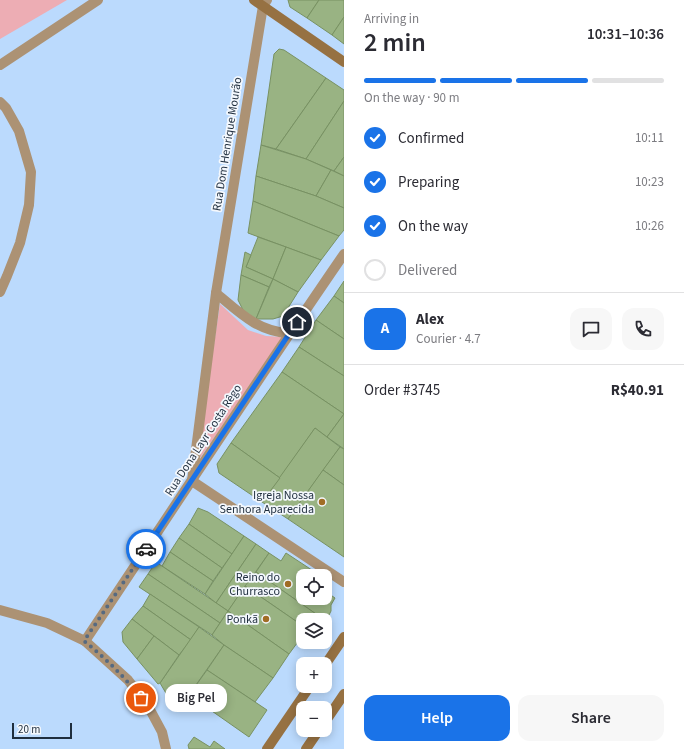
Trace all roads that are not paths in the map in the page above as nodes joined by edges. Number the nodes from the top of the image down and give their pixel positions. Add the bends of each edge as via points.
1 (98, 0) edge
2 (254, 0) edge
3 (265, 3) edge
4 (344, 62) edge
5 (0, 65) edge
6 (0, 102) edge
7 (344, 254) edge
8 (0, 292) edge
9 (216, 293) junction
10 (289, 333) junction
11 (192, 481) junction
12 (344, 582) edge
13 (0, 610) edge
14 (344, 637) edge
15 (84, 641) junction
16 (330, 657) edge
17 (305, 693) edge
18 (344, 694) edge
19 (332, 712) edge
20 (314, 737) edge
21 (166, 749) edge
22 (267, 749) edge
23 (306, 749) edge

1 - 5 street
2 - 3 main road
3 - 4 main road
3 - 9 street, Rua Dom Henrique Mourão
6 - 8 street via 19,131 31,172 29,205 20,243
7 - 10 street, Rua Dona Layr Costa Rêgo
9 - 10 street via 250,321 278,332
9 - 11 street, Rua Dom Henrique Mourão
10 - 11 street, Rua Dona Layr Costa Rêgo
11 - 12 street
11 - 15 street, Rua Dona Layr Costa Rêgo
13 - 15 street via 47,623
14 - 16 main road
15 - 21 street via 128,680 148,706 162,732
17 - 22 main road
18 - 19 main road
20 - 23 main road

